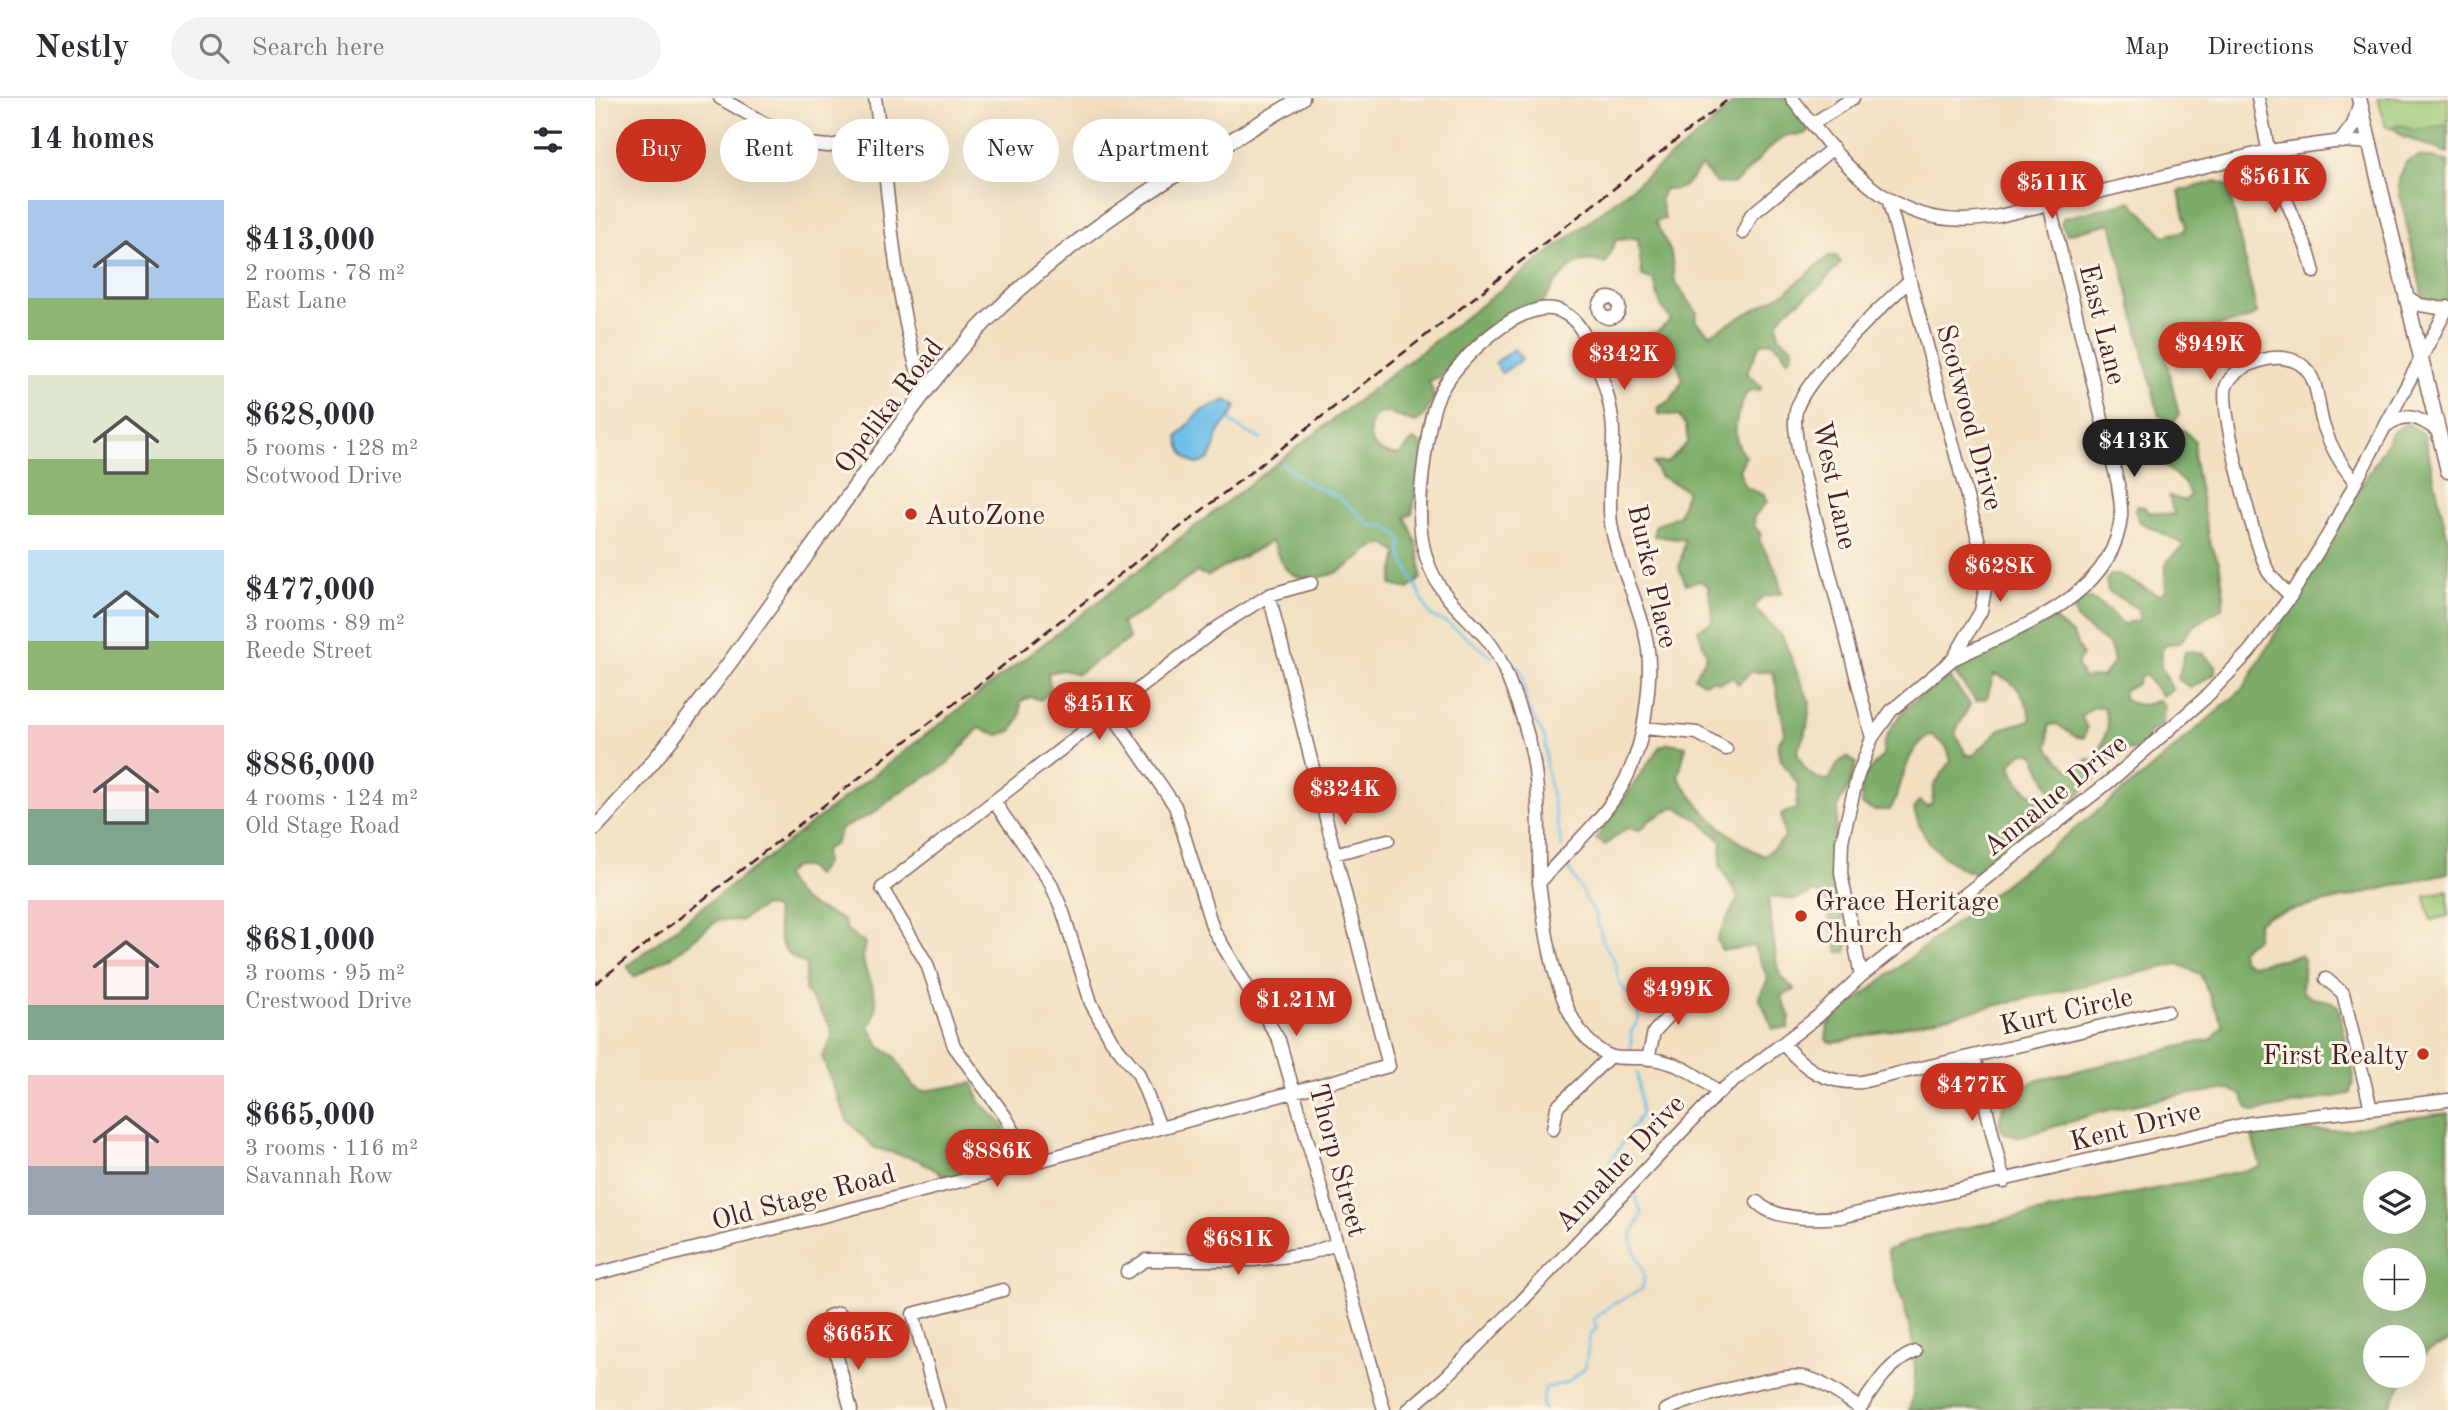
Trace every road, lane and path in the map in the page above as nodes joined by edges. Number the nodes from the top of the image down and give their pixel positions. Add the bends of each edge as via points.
1 (720, 98) edge
2 (875, 98) edge
3 (1302, 98) edge
4 (1792, 98) edge
5 (1853, 98) edge
6 (2258, 98) edge
7 (2360, 101) edge
8 (879, 119) edge
9 (1812, 124) junction
10 (2342, 141) junction
11 (2371, 143) junction
12 (832, 145) edge
13 (1833, 148) junction
14 (2268, 151) junction
15 (887, 182) edge
16 (1889, 202) junction
17 (2049, 204) junction
18 (1743, 233) dead end
19 (2313, 272) dead end
20 (1909, 281) junction
21 (2406, 296) junction
22 (2447, 308) edge
23 (1598, 315) dead end
24 (1580, 326) junction
25 (2422, 360) junction
26 (924, 392) junction
27 (2386, 426) junction
28 (2438, 431) junction
29 (2448, 471) edge
30 (2357, 478) junction
31 (1311, 583) dead end
32 (1269, 596) junction
33 (2291, 596) junction
34 (1953, 659) junction
35 (1110, 712) junction
36 (1644, 728) junction
37 (1872, 737) junction
38 (1726, 749) dead end
39 (995, 803) junction
40 (595, 828) edge
41 (1388, 839) dead end
42 (1335, 854) junction
43 (1539, 883) junction
44 (1861, 976) junction
45 (2326, 979) dead end
46 (1694, 989) dead end
47 (2167, 1011) dead end
48 (1783, 1044) junction
49 (1610, 1056) junction
50 (1974, 1057) junction
51 (1648, 1059) junction
52 (1295, 1092) junction
53 (1718, 1093) junction
54 (2448, 1100) edge
55 (2371, 1109) junction
56 (1160, 1127) junction
57 (1553, 1129) dead end
58 (1024, 1165) junction
59 (2004, 1182) junction
60 (1757, 1202) dead end
61 (1336, 1244) junction
62 (1127, 1272) dead end
63 (595, 1274) edge
64 (1003, 1290) dead end
65 (833, 1342) dead end
66 (1915, 1352) dead end
67 (1859, 1409) edge
68 (851, 1410) edge
69 (939, 1410) edge
70 (1384, 1410) edge
71 (1408, 1410) edge
72 (1666, 1410) edge

1 - 12 street via 799,143
2 - 8 street
3 - 26 main road, Opelika Road via 1133,201 1055,258 983,324
4 - 9 street
5 - 9 street
6 - 14 street
7 - 10 main road via 2354,125
7 - 11 main road
9 - 13 street
10 - 11 street
10 - 14 street
11 - 21 main road
13 - 16 street
13 - 18 street via 1751,215
14 - 17 street
14 - 19 street
15 - 26 street via 907,337
16 - 17 street via 1932,216 1971,220
16 - 20 street, Scotwood Drive
17 - 34 street, East Lane via 2118,484 2115,546 2099,573 2077,594
20 - 34 street, Scotwood Drive via 1985,567 1981,611
20 - 37 street, West Lane via 1833,358 1805,391 1796,410 1799,454
21 - 22 street via 2423,306
21 - 25 main road
22 - 25 street, Annalue Drive
23 - 24 street
24 - 36 street, Burke Place via 1612,413 1611,520 1647,642 1650,674
24 - 43 street via 1556,309 1526,312 1459,364 1437,399 1418,514 1421,545 1431,575 1494,647 1520,717 1535,768
25 - 27 street, Annalue Drive
25 - 28 main road
26 - 40 main road, Opelika Road via 691,713
27 - 28 street via 2399,417 2412,416
27 - 30 street, Annalue Drive
28 - 29 main road
30 - 33 street, Annalue Drive
30 - 33 street via 2352,478 2340,459 2324,428 2311,377 2297,362 2268,359 2231,376 2224,395 2229,426 2260,551 2268,572
31 - 32 street
32 - 35 street via 1220,626
32 - 42 street
33 - 44 street, Annalue Drive via 2249,652 2158,741
34 - 37 street, Scotwood Drive via 1891,711
35 - 39 street
35 - 52 street, Thorp Street via 1175,806 1213,929 1269,1021
36 - 38 street via 1697,733
36 - 43 street, Burke Place via 1620,794
37 - 44 street, Scotwood Drive via 1848,810 1842,852 1845,905
39 - 56 street via 1050,883 1091,1003 1112,1041 1138,1073
39 - 58 street via 882,888 927,964 954,1046 1005,1116
41 - 42 street
42 - 52 street, Old Stage Road via 1389,1066
43 - 49 street via 1562,999 1593,1043
44 - 48 street, Annalue Drive
45 - 55 street via 2343,993
46 - 51 street via 1654,1032
47 - 50 street, Kurt Circle
48 - 50 street, Kurt Circle via 1812,1073 1845,1083
48 - 53 street, Annalue Drive
49 - 51 street
49 - 57 street via 1557,1107
50 - 59 street
51 - 53 street via 1682,1065
52 - 56 street, Old Stage Road
52 - 61 street, Thorp Street
53 - 71 street, Annalue Drive via 1520,1303
54 - 55 street, Kent Drive
55 - 59 street, Kent Drive via 2250,1123
56 - 58 street, Old Stage Road
58 - 63 street, Old Stage Road
59 - 60 street, Kent Drive via 1841,1217 1797,1216 1769,1211
61 - 62 street via 1307,1254 1254,1260 1146,1261
61 - 70 street, Thorp Street
64 - 69 street via 913,1314
65 - 68 street
66 - 67 street via 1885,1372
67 - 72 street via 1823,1384 1794,1376

